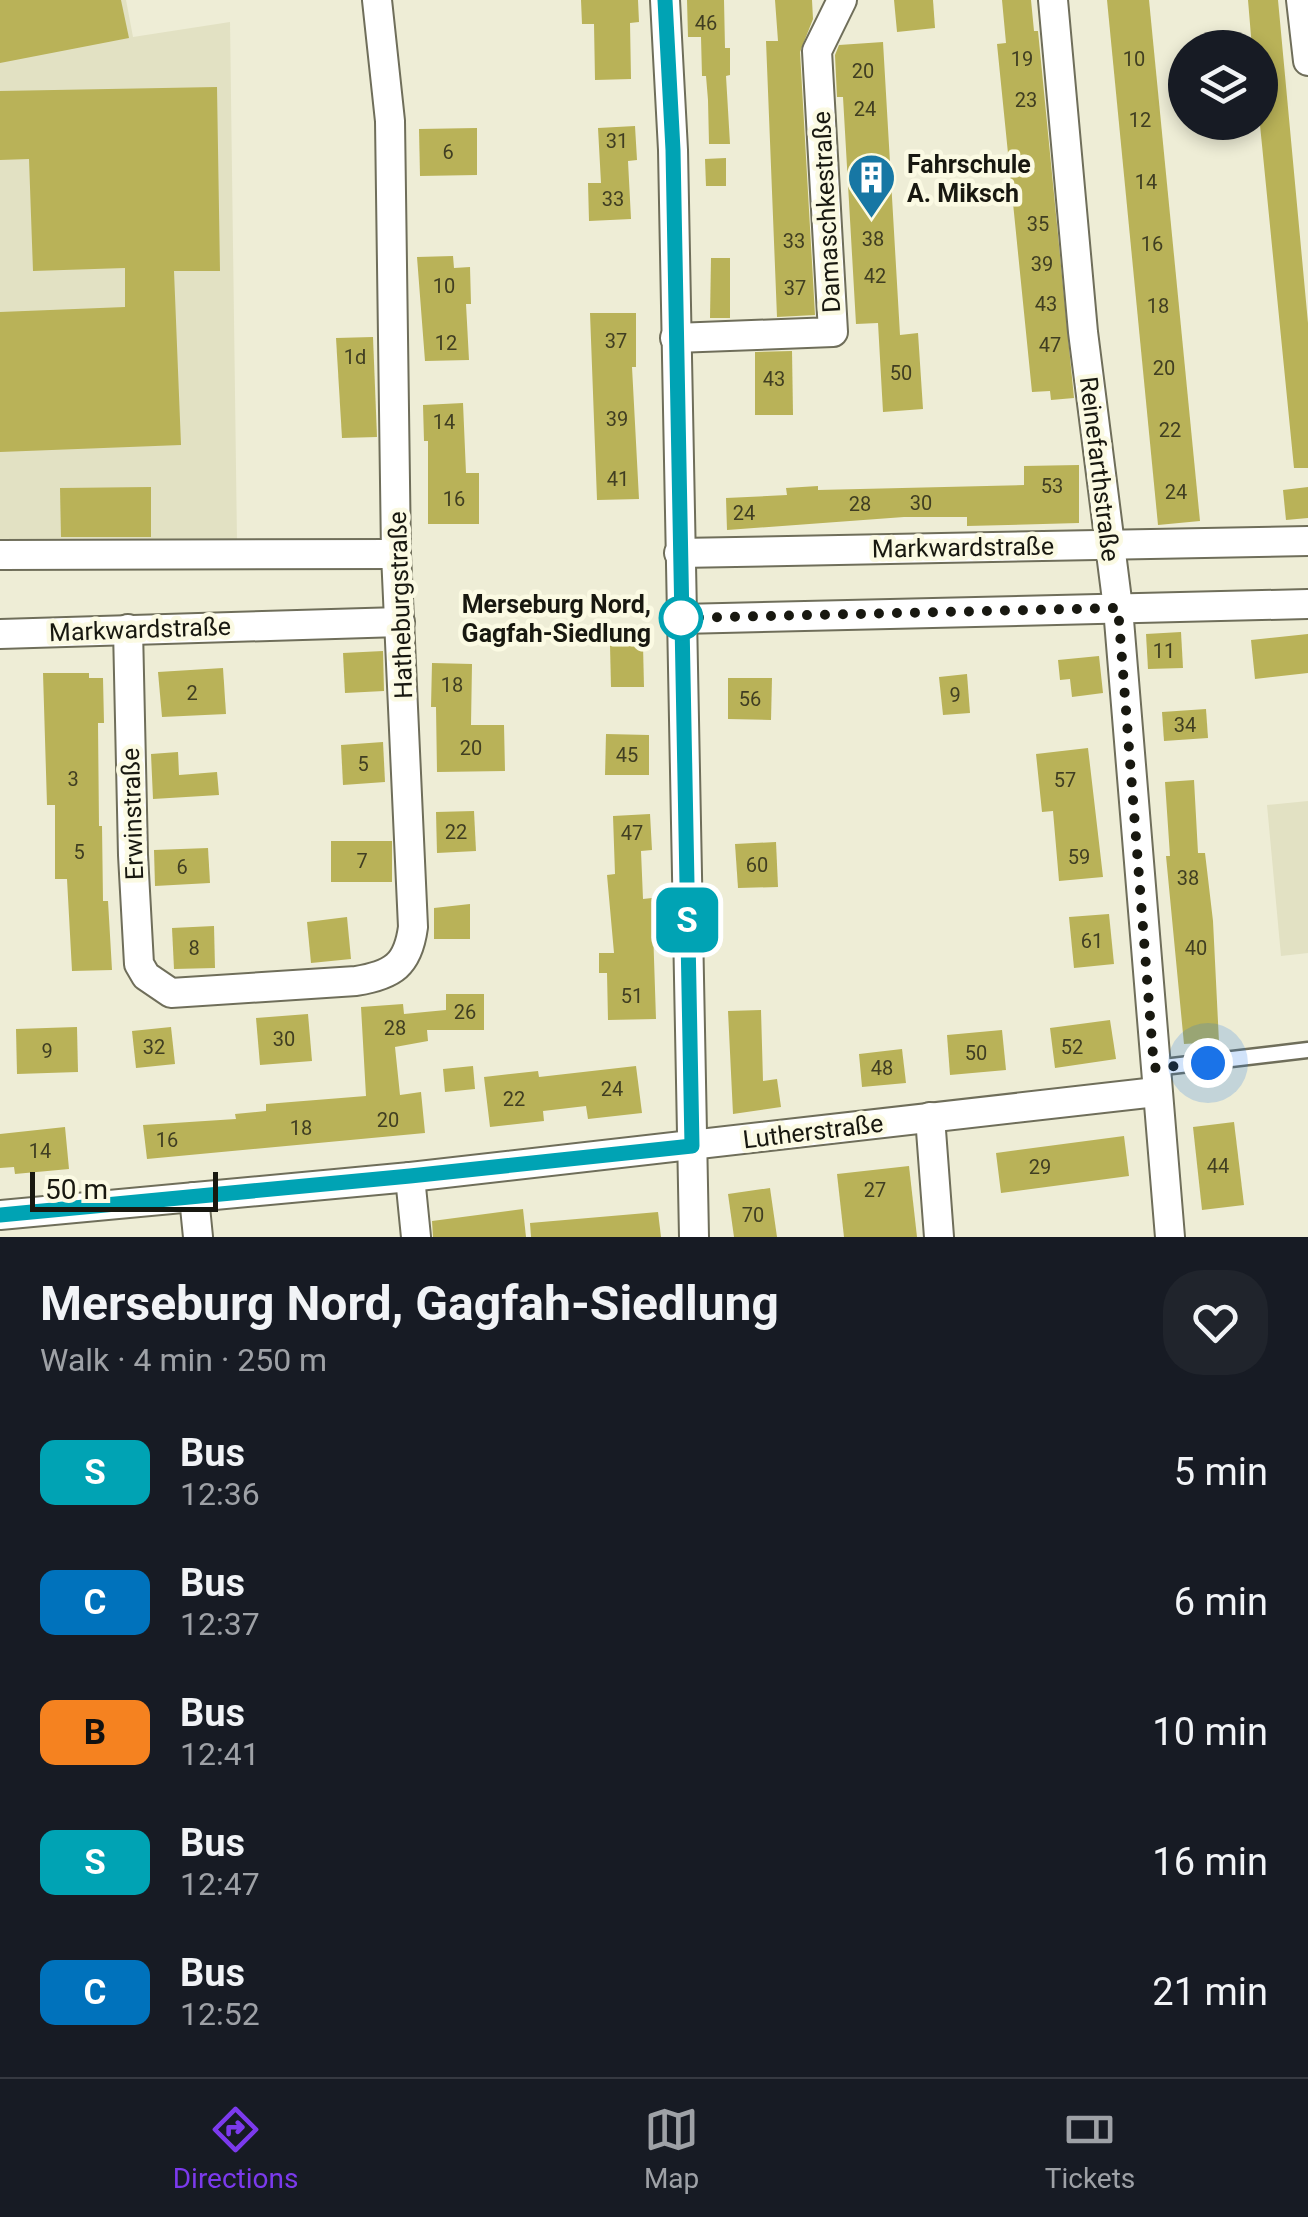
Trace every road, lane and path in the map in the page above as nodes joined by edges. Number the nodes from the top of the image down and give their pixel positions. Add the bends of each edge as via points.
1 (377, 0) edge
2 (665, 0) edge
3 (842, 0) edge
4 (1053, 0) edge
5 (1301, 0) edge
6 (1308, 61) edge
7 (675, 338) junction
8 (1308, 541) edge
9 (1108, 544) junction
10 (679, 553) junction
11 (396, 554) junction
12 (0, 555) edge
13 (1308, 604) edge
14 (1118, 608) junction
15 (681, 619) junction
16 (400, 622) junction
17 (128, 629) junction
18 (0, 634) edge
19 (162, 989) joint
20 (1308, 1050) edge
21 (1155, 1080) junction
22 (930, 1117) junction
23 (692, 1146) junction
24 (410, 1176) junction
25 (194, 1197) junction
26 (0, 1215) edge
27 (198, 1237) edge
28 (416, 1237) edge
29 (694, 1237) edge
30 (939, 1237) edge
31 (1170, 1237) edge

1 - 11 street, Hatheburgstraße via 390,121
2 - 7 street
3 - 7 street, Damaschkestraße via 817,51 833,332
4 - 9 street, Reinefarthstraße
5 - 6 street
7 - 10 street
8 - 9 street, Markwardstraße
9 - 10 street, Markwardstraße
9 - 14 street, Reinefarthstraße
10 - 15 street
11 - 12 street
11 - 16 street, Hatheburgstraße
13 - 14 street
14 - 15 street
14 - 21 street, Reinefarthstraße
15 - 23 street
16 - 17 street, Markwardstraße
16 - 19 street, Hatheburgstraße via 410,950 380,977
17 - 18 street, Markwardstraße
17 - 19 street, Erwinstraße via 139,964
20 - 21 lane
21 - 22 street, Lutherstraße
21 - 31 street, Reinefarthstraße
22 - 23 street, Lutherstraße
22 - 30 street
23 - 24 street, Lutherstraße
23 - 29 street
24 - 25 street, Lutherstraße
24 - 28 street
25 - 26 street, Lutherstraße
25 - 27 street

